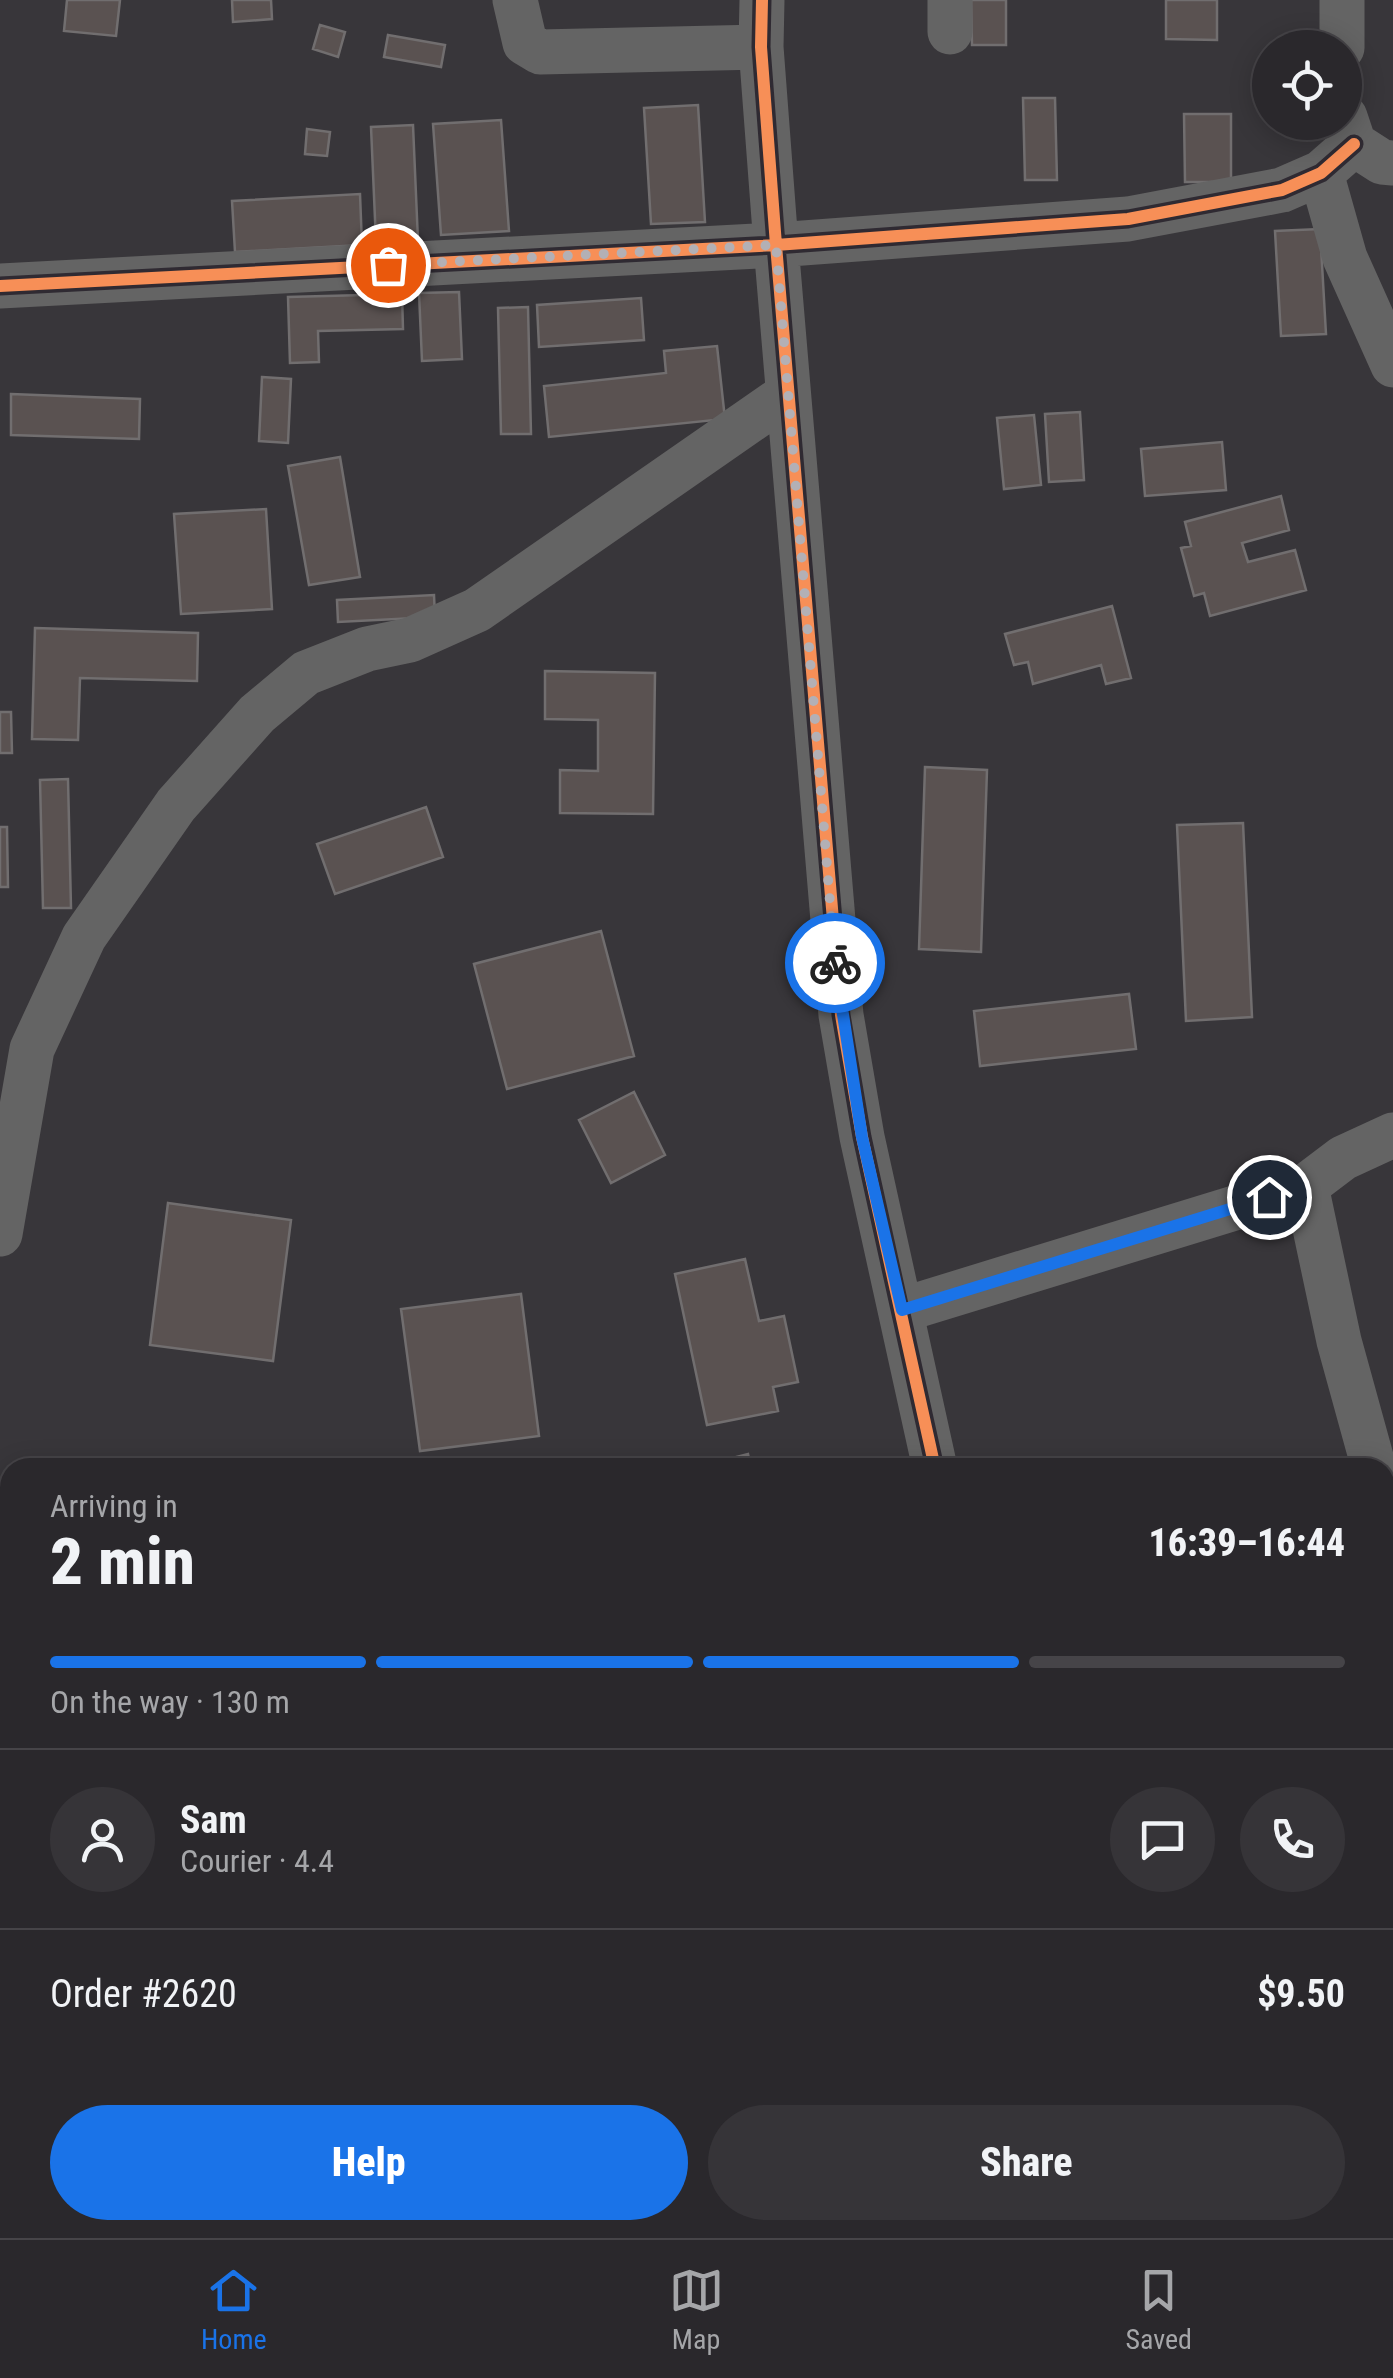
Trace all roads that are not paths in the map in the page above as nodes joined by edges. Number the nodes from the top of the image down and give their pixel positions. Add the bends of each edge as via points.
1 (516, 0) edge
2 (762, 0) edge
3 (1342, 0) edge
4 (1342, 30) edge
5 (761, 47) junction
6 (1364, 141) edge
7 (1321, 173) junction
8 (776, 245) junction
9 (0, 286) edge
10 (1393, 364) edge
11 (788, 394) junction
12 (1393, 1135) edge
13 (1306, 1186) junction
14 (0, 1234) edge
15 (902, 1310) junction
16 (934, 1458) edge
17 (1371, 1458) edge

1 - 5 street via 525,42 540,52
2 - 5 street
3 - 4 street
5 - 8 street
6 - 7 street
7 - 8 street via 1282,190 1128,219
7 - 10 street via 1345,258
8 - 9 street
8 - 11 street
11 - 14 street via 477,610 306,673 257,714 176,805 84,937 32,1049
11 - 15 street via 841,1015
12 - 13 street
13 - 15 street
13 - 17 street
15 - 16 street

